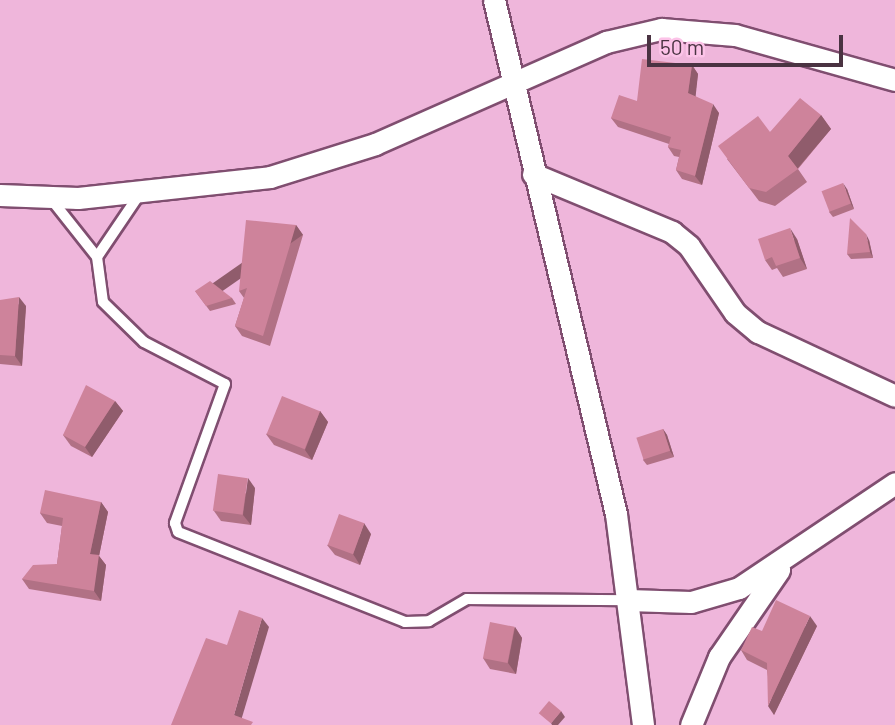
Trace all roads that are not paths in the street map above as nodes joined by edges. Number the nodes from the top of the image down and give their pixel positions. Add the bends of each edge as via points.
1 (494, 0) edge
2 (895, 79) edge
3 (514, 87) junction
4 (533, 174) junction
5 (141, 192) junction
6 (0, 195) edge
7 (49, 197) junction
8 (97, 257) junction
9 (895, 396) edge
10 (895, 483) edge
11 (784, 563) junction
12 (628, 600) junction
13 (643, 725) edge
14 (691, 725) edge

1 - 3 street
2 - 3 street via 736,35 661,29 606,42
3 - 4 street
3 - 5 street via 322,163 270,177
4 - 9 street via 672,232 688,246 735,313 758,332
4 - 12 street via 616,514
5 - 7 street
5 - 8 lane
6 - 7 street
7 - 8 lane
8 - 12 lane via 103,302 112,316 144,342 225,384 175,523 186,538 405,622 429,621 467,599
10 - 11 street
11 - 12 street via 739,588 691,602
11 - 14 street via 719,657
12 - 13 street

